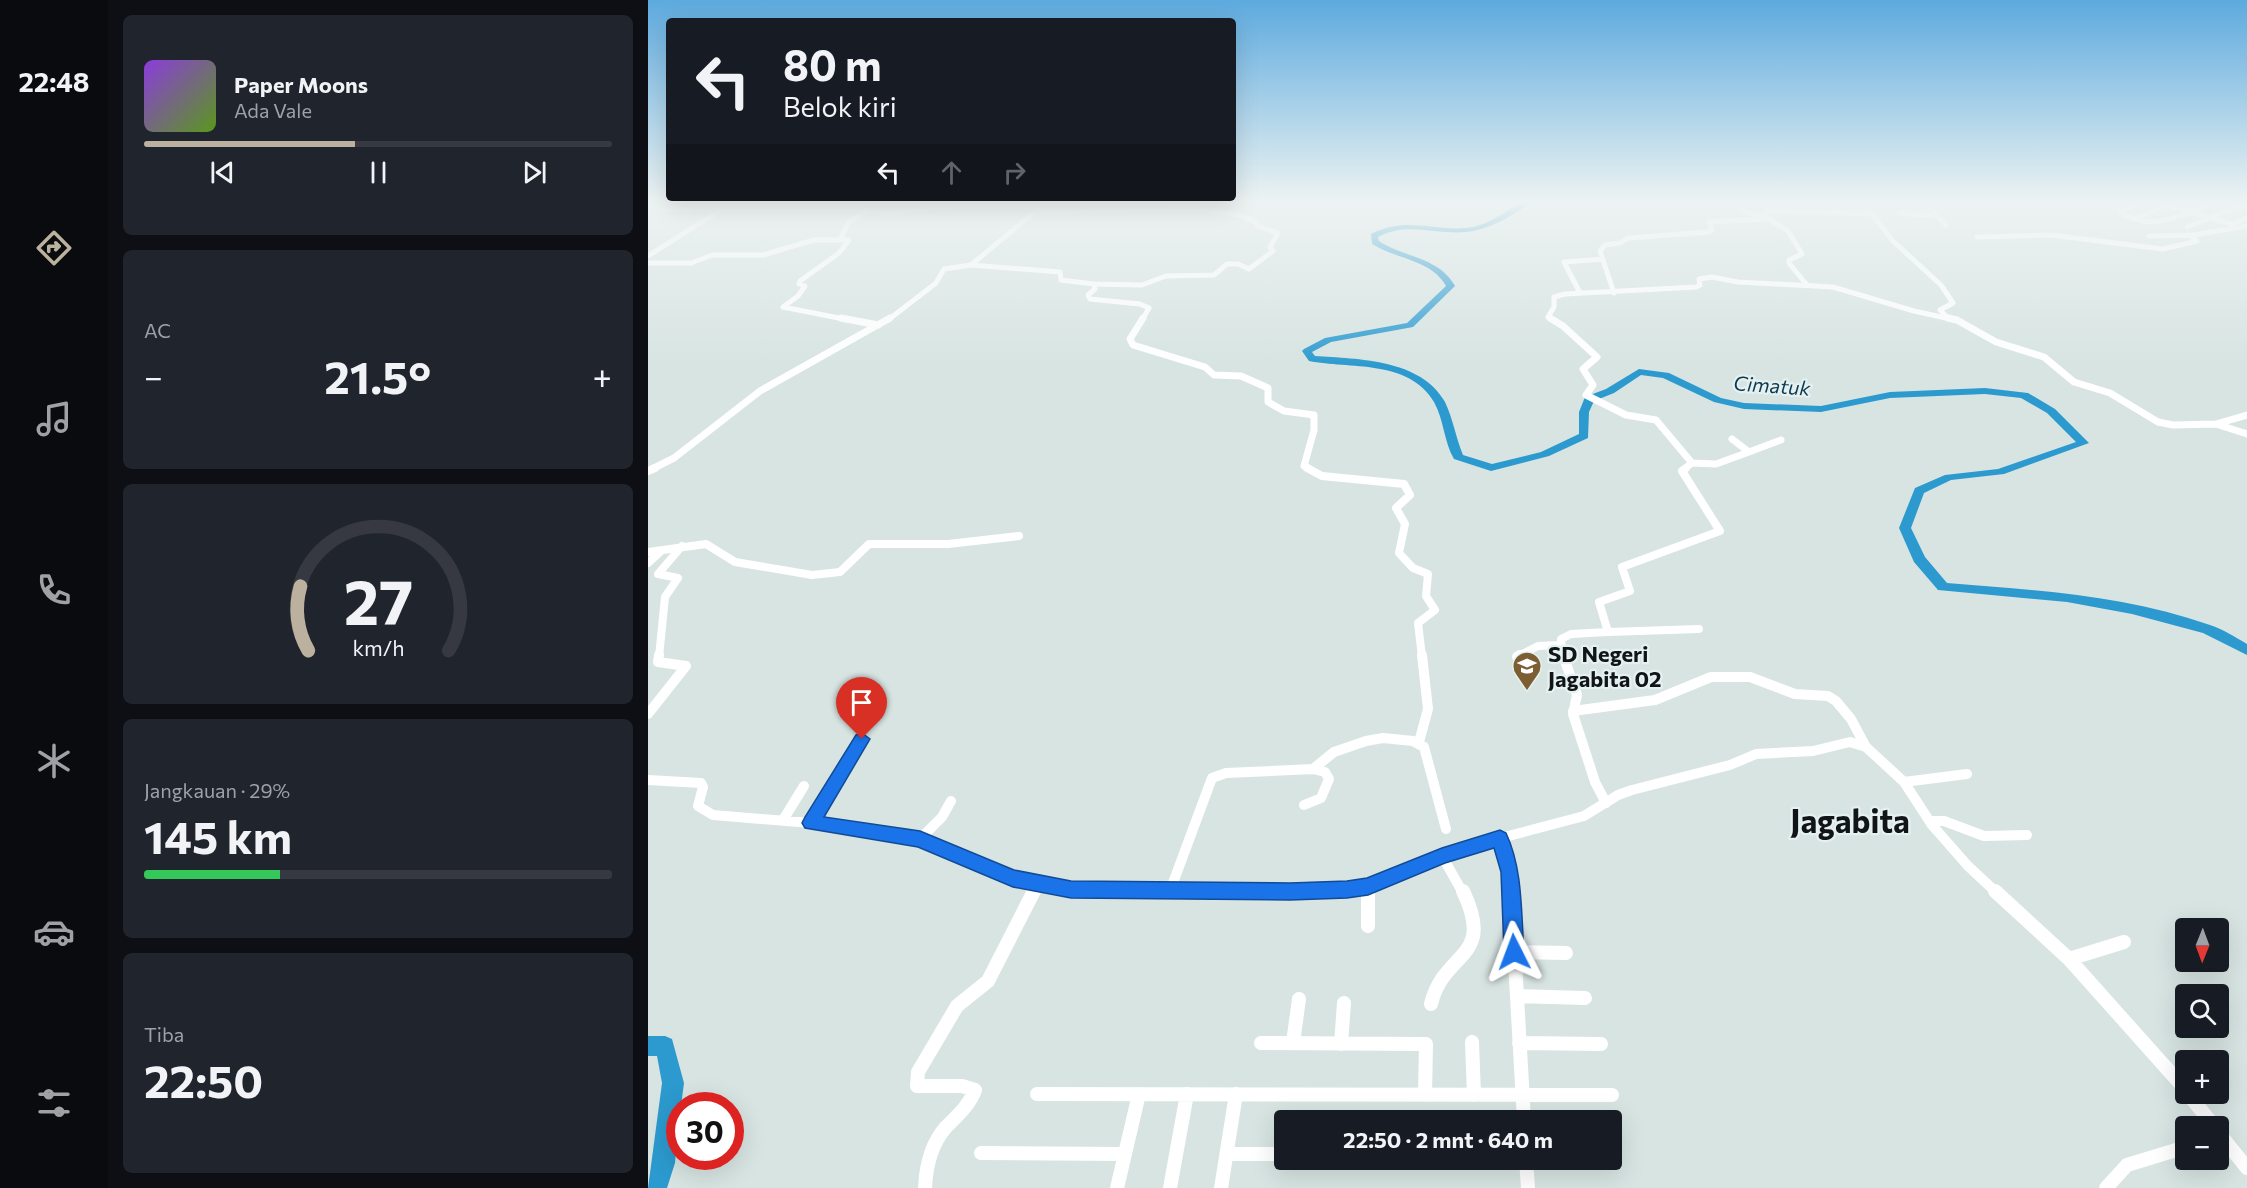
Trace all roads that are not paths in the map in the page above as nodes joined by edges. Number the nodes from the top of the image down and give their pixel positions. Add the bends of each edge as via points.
1 (711, 255) edge
2 (836, 255) edge
3 (982, 255) edge
4 (1267, 255) edge
5 (1602, 255) edge
6 (1799, 255) edge
7 (1908, 255) edge
8 (1603, 259) junction
9 (648, 263) edge
10 (971, 265) junction
11 (1094, 284) junction
12 (1807, 285) junction
13 (1614, 292) junction
14 (1580, 294) junction
15 (1947, 317) junction
16 (879, 325) junction
17 (2247, 415) edge
18 (2216, 424) junction
19 (2247, 434) edge
20 (1732, 440) dead end
21 (1780, 440) dead end
22 (1749, 452) junction
23 (1692, 464) junction
24 (648, 471) edge
25 (1019, 536) dead end
26 (683, 545) junction
27 (662, 551) junction
28 (648, 552) edge
29 (648, 564) edge
30 (1699, 629) dead end
31 (1608, 632) junction
32 (1560, 645) junction
33 (1517, 657) dead end
34 (1573, 711) junction
35 (648, 714) edge
36 (862, 739) dead end
37 (1419, 742) junction
38 (1866, 747) junction
39 (1313, 769) junction
40 (1967, 774) dead end
41 (648, 780) edge
42 (1904, 782) junction
43 (804, 786) dead end
44 (951, 801) dead end
45 (1606, 803) junction
46 (1304, 805) dead end
47 (783, 820) junction
48 (1930, 821) junction
49 (811, 823) junction
50 (1446, 829) dead end
51 (2027, 835) dead end
52 (1500, 838) junction
53 (920, 839) junction
54 (1442, 856) junction
55 (1038, 884) junction
56 (1368, 886) junction
57 (1170, 891) junction
58 (1368, 926) dead end
59 (2124, 942) dead end
60 (1514, 952) junction
61 (1566, 953) dead end
62 (2068, 959) junction
63 (1517, 996) junction
64 (1585, 998) dead end
65 (1299, 999) dead end
66 (1344, 1003) dead end
67 (1431, 1004) dead end
68 (1472, 1042) dead end
69 (1261, 1043) dead end
70 (1293, 1043) junction
71 (1519, 1043) junction
72 (1341, 1044) junction
73 (1601, 1044) dead end
74 (2175, 1079) edge
75 (1037, 1094) dead end
76 (1138, 1094) junction
77 (1187, 1094) junction
78 (1236, 1094) junction
79 (1425, 1095) junction
80 (1474, 1095) junction
81 (1522, 1095) junction
82 (1612, 1095) dead end
83 (2196, 1104) edge
84 (1523, 1110) edge
85 (2205, 1116) edge
86 (2229, 1145) edge
87 (2175, 1150) edge
88 (981, 1153) dead end
89 (1125, 1154) junction
90 (1227, 1154) junction
91 (1274, 1154) edge
92 (2245, 1162) edge
93 (1527, 1170) edge
94 (925, 1188) edge
95 (1117, 1188) edge
96 (1170, 1188) edge
97 (1221, 1188) edge
98 (1528, 1188) edge
99 (2106, 1188) edge

1 - 9 street via 691,263
2 - 16 street via 800,281 805,286 783,307
3 - 10 street
4 - 11 street via 1245,269 1227,264 1214,275 1166,276 1142,285
5 - 8 street
6 - 12 street via 1789,261
7 - 15 street via 1946,291 1953,303 1940,310
8 - 13 street
8 - 14 street via 1564,262
10 - 11 street via 1060,272 1061,280
10 - 16 street via 940,269 936,283
11 - 37 street via 1089,299 1149,308 1131,339 1133,345 1205,367 1214,375 1241,376 1268,388 1268,402 1284,411 1314,415 1304,466 1322,476 1404,484 1410,495 1396,508 1405,524 1399,553 1413,568 1428,574 1426,596 1435,610 1418,623 1428,709
12 - 13 street via 1707,277 1699,279 1700,285 1696,287
12 - 15 street via 1839,288
13 - 14 street
14 - 23 street via 1554,297 1554,307 1548,315 1597,356 1583,369 1593,383 1586,395 1626,415 1656,420
15 - 18 street via 1962,321 2001,344 2044,357 2074,382 2110,393 2158,422
16 - 24 street via 759,391 674,458
17 - 18 street
18 - 19 street
20 - 22 street
21 - 22 street
22 - 23 street via 1716,464
23 - 31 street via 1682,471 1698,491 1720,532 1622,567 1630,591 1599,602
25 - 26 street via 948,544 869,544 840,572 812,575 735,562 706,544
26 - 27 street
26 - 35 street via 658,574 678,578 665,597 658,662 686,666
27 - 28 street
27 - 29 street
30 - 31 street
31 - 32 street via 1565,636
32 - 33 street via 1538,646
32 - 34 street via 1576,689
34 - 38 street via 1655,700 1711,678 1750,677 1795,693 1828,696 1851,719
34 - 45 street via 1595,782
36 - 49 street
37 - 39 street via 1367,740 1328,753
37 - 50 street via 1427,754
38 - 42 street
38 - 45 street via 1850,742 1813,751 1756,754 1730,765 1632,790
39 - 46 street via 1325,772 1329,779 1321,798
39 - 57 street via 1226,773 1210,779
40 - 42 street
41 - 47 street via 701,783 698,806 713,815
42 - 48 street
43 - 47 street
44 - 53 street via 942,817
45 - 52 street via 1584,816
47 - 49 street
48 - 51 street via 1944,821 1984,836
48 - 62 street via 1968,866
49 - 53 street
52 - 54 street
52 - 60 street via 1510,872
53 - 55 street via 1013,878
54 - 56 street
54 - 67 street via 1464,895 1475,928 1466,954 1437,980
55 - 57 street via 1071,890
55 - 94 street via 988,981 957,1006 918,1072 917,1086 931,1089 966,1085 975,1090 971,1104 938,1137 925,1169
56 - 57 street via 1290,892
56 - 58 street
59 - 62 street
60 - 61 street
60 - 63 street
62 - 74 street
63 - 64 street
63 - 71 street
65 - 70 street
66 - 72 street
68 - 80 street
69 - 70 street
70 - 72 street
71 - 73 street
71 - 81 street
72 - 79 street via 1426,1044
75 - 76 street
76 - 77 street
76 - 89 street
77 - 78 street
77 - 96 street
78 - 79 street
78 - 90 street
79 - 80 street
80 - 81 street
81 - 82 street
81 - 84 street
83 - 85 street
86 - 92 street
87 - 99 street via 2127,1165
88 - 89 street
89 - 95 street
90 - 91 street
90 - 97 street
93 - 98 street

